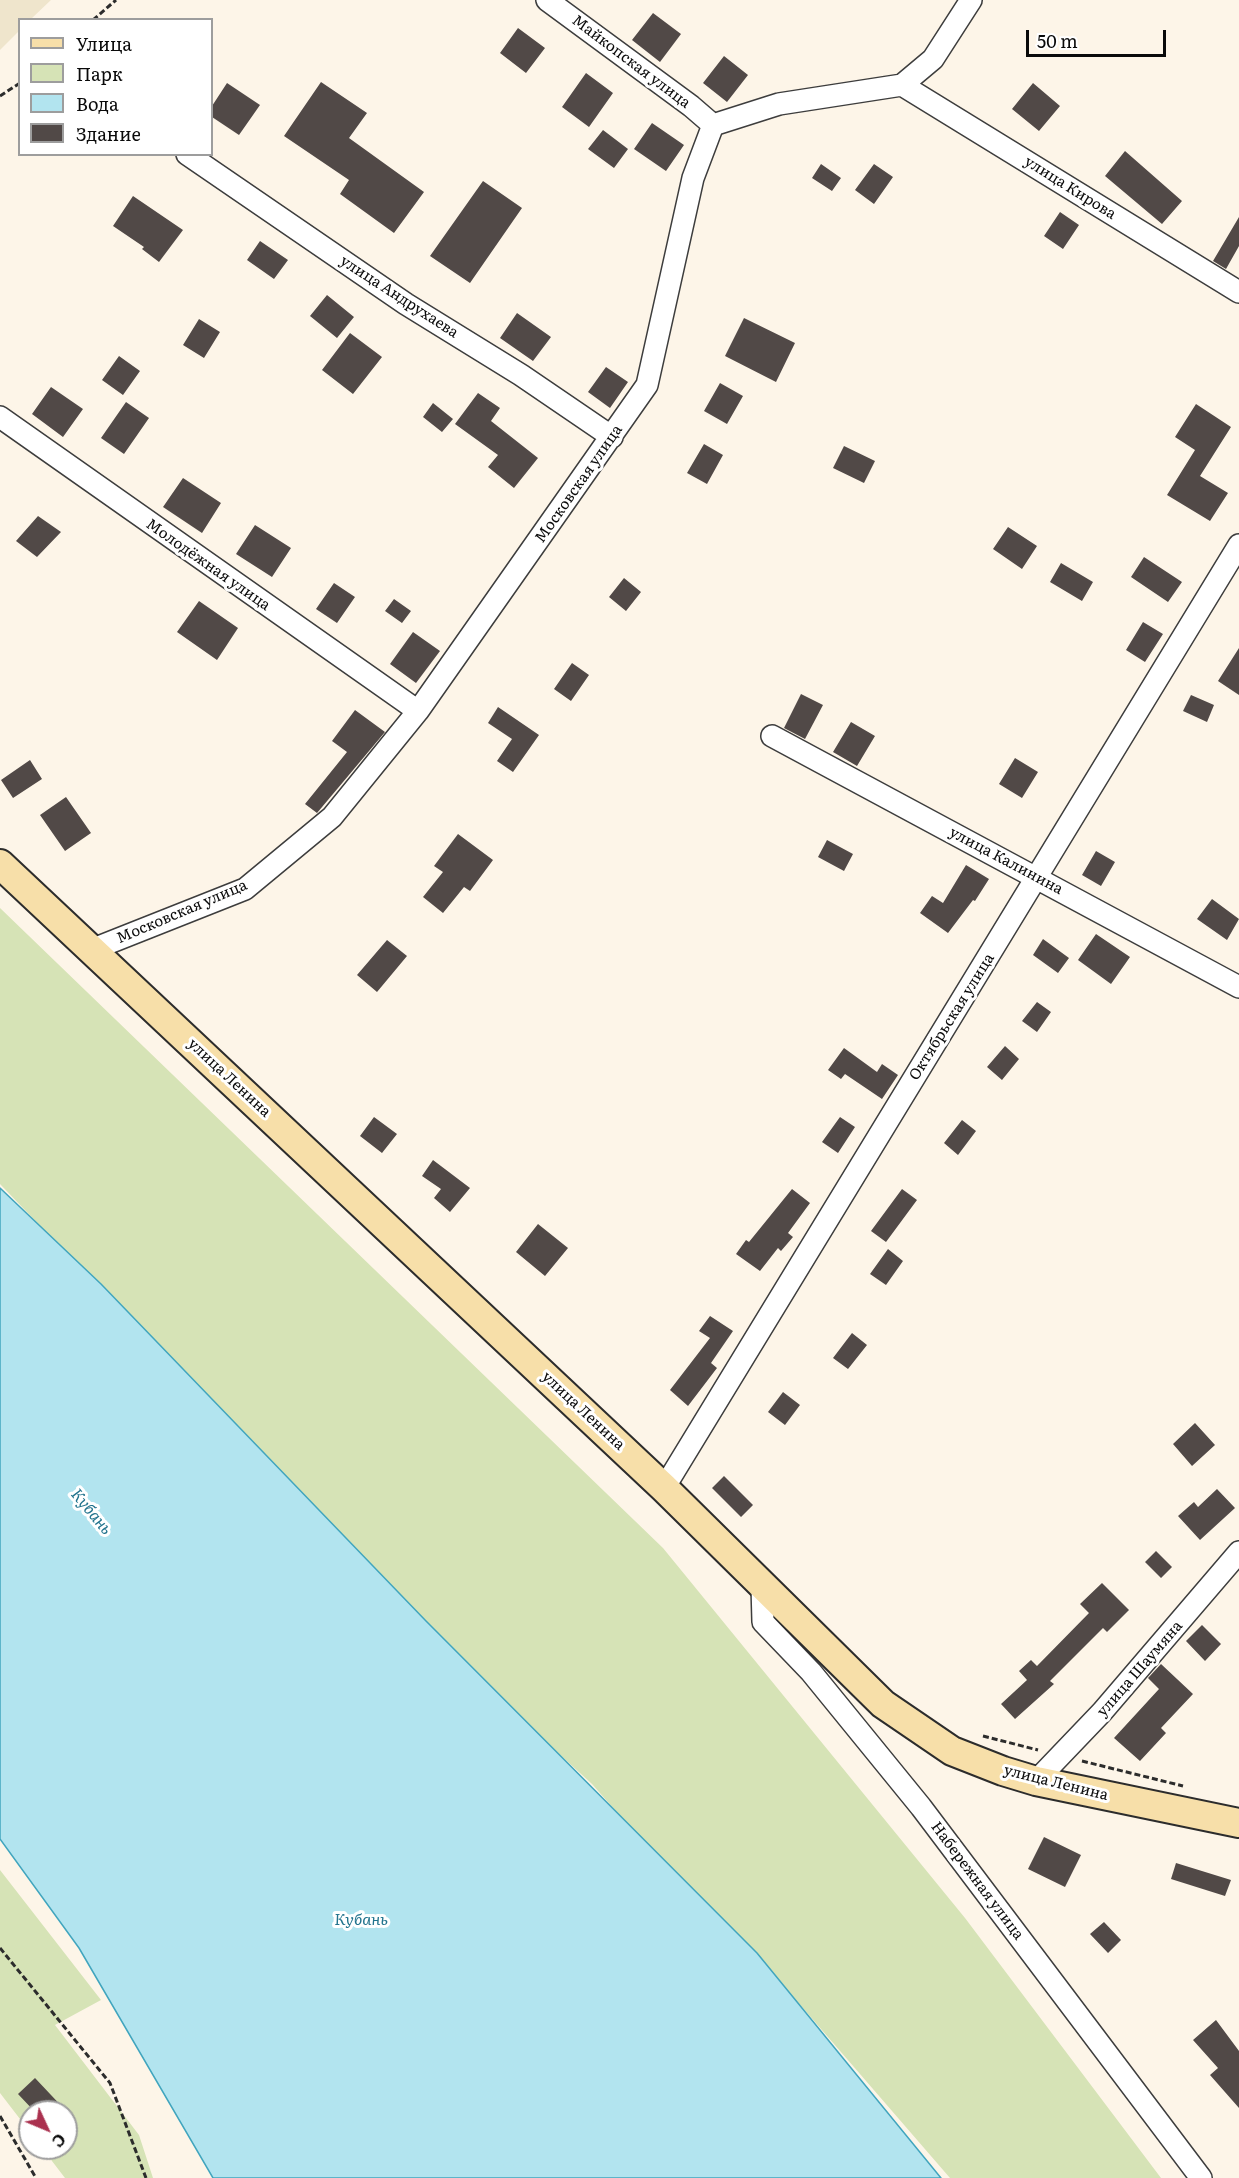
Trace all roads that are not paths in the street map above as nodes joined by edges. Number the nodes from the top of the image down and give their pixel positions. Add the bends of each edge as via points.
1 (547, 0) edge
2 (971, 0) edge
3 (902, 85) junction
4 (713, 125) junction
5 (191, 156) edge
6 (1239, 292) edge
7 (0, 417) edge
8 (612, 437) junction
9 (1239, 545) edge
10 (418, 711) junction
11 (772, 736) dead end
12 (0, 864) edge
13 (1038, 878) junction
14 (91, 950) junction
15 (1239, 987) edge
16 (664, 1488) junction
17 (1239, 1552) edge
18 (762, 1586) junction
19 (1036, 1781) junction
20 (1239, 1823) edge
21 (1201, 2178) edge

1 - 4 street, Майкопская улица
2 - 3 street via 933,59
3 - 4 street via 779,104
3 - 6 street, улица Кирова
4 - 8 street, Московская улица via 693,178 647,385
5 - 8 street, улица Андрухаева via 406,304
7 - 10 street, Молодёжная улица
8 - 10 street, Московская улица
9 - 13 street, Октябрьская улица
10 - 14 street, Московская улица via 332,818 245,889
11 - 13 street, улица Калинина
12 - 14 street, улица Ленина
13 - 15 street, улица Калинина
13 - 16 street, Октябрьская улица
14 - 16 street, улица Ленина
16 - 18 street, улица Ленина
17 - 19 street, улица Шаумяна via 1063,1756
18 - 19 street, улица Ленина via 883,1704 952,1751
18 - 21 street, Набережная улица via 763,1622 811,1672 921,1807
19 - 20 street, улица Ленина

